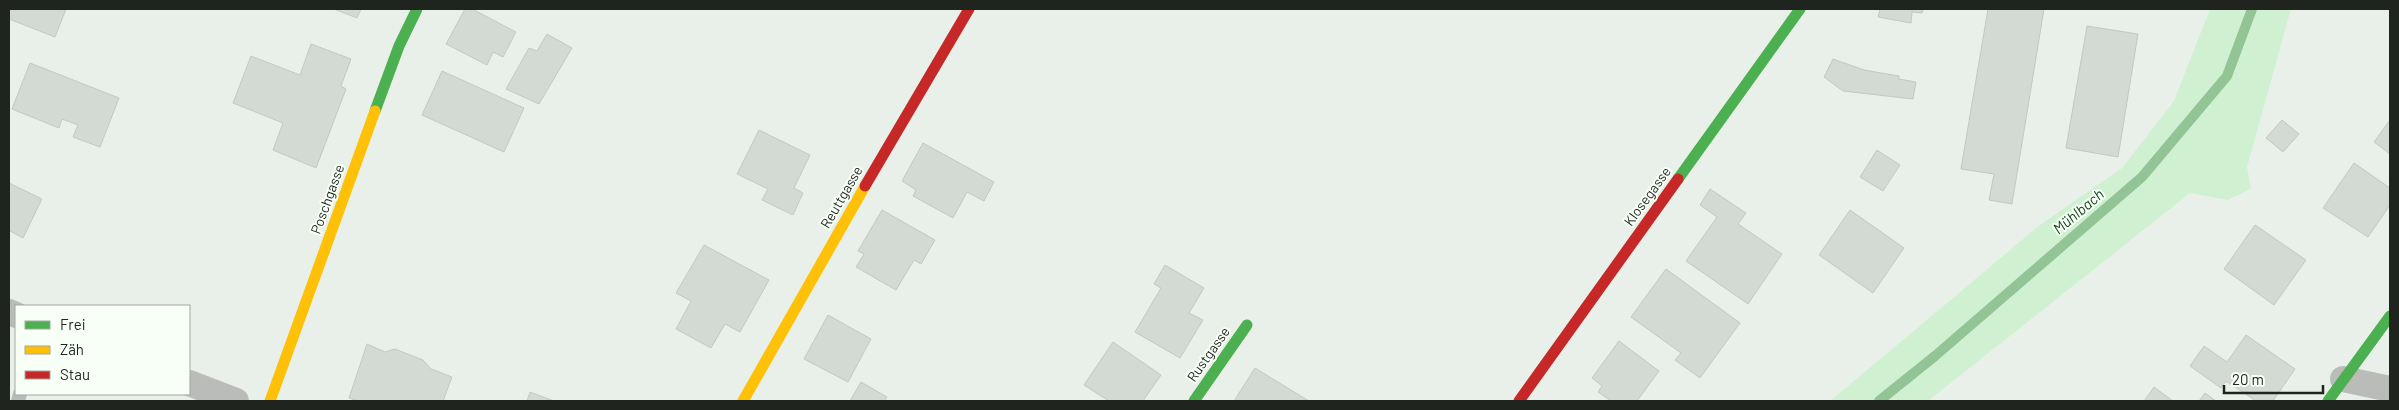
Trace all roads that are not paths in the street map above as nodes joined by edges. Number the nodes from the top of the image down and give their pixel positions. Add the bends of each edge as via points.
1 (417, 9) edge
2 (969, 9) edge
3 (1800, 9) edge
4 (2390, 316) edge
5 (1246, 325) dead end
6 (2344, 379) junction
7 (190, 383) edge
8 (2390, 389) edge
9 (236, 401) edge
10 (270, 401) edge
11 (743, 401) edge
12 (1194, 401) edge
13 (1519, 401) edge
14 (2328, 401) edge

1 - 10 street, Poschgasse via 399,46
2 - 11 street, Reuttgasse
3 - 13 street, Klosegasse
4 - 6 street
5 - 12 street, Rustgasse
6 - 8 street
6 - 14 street
7 - 9 street

